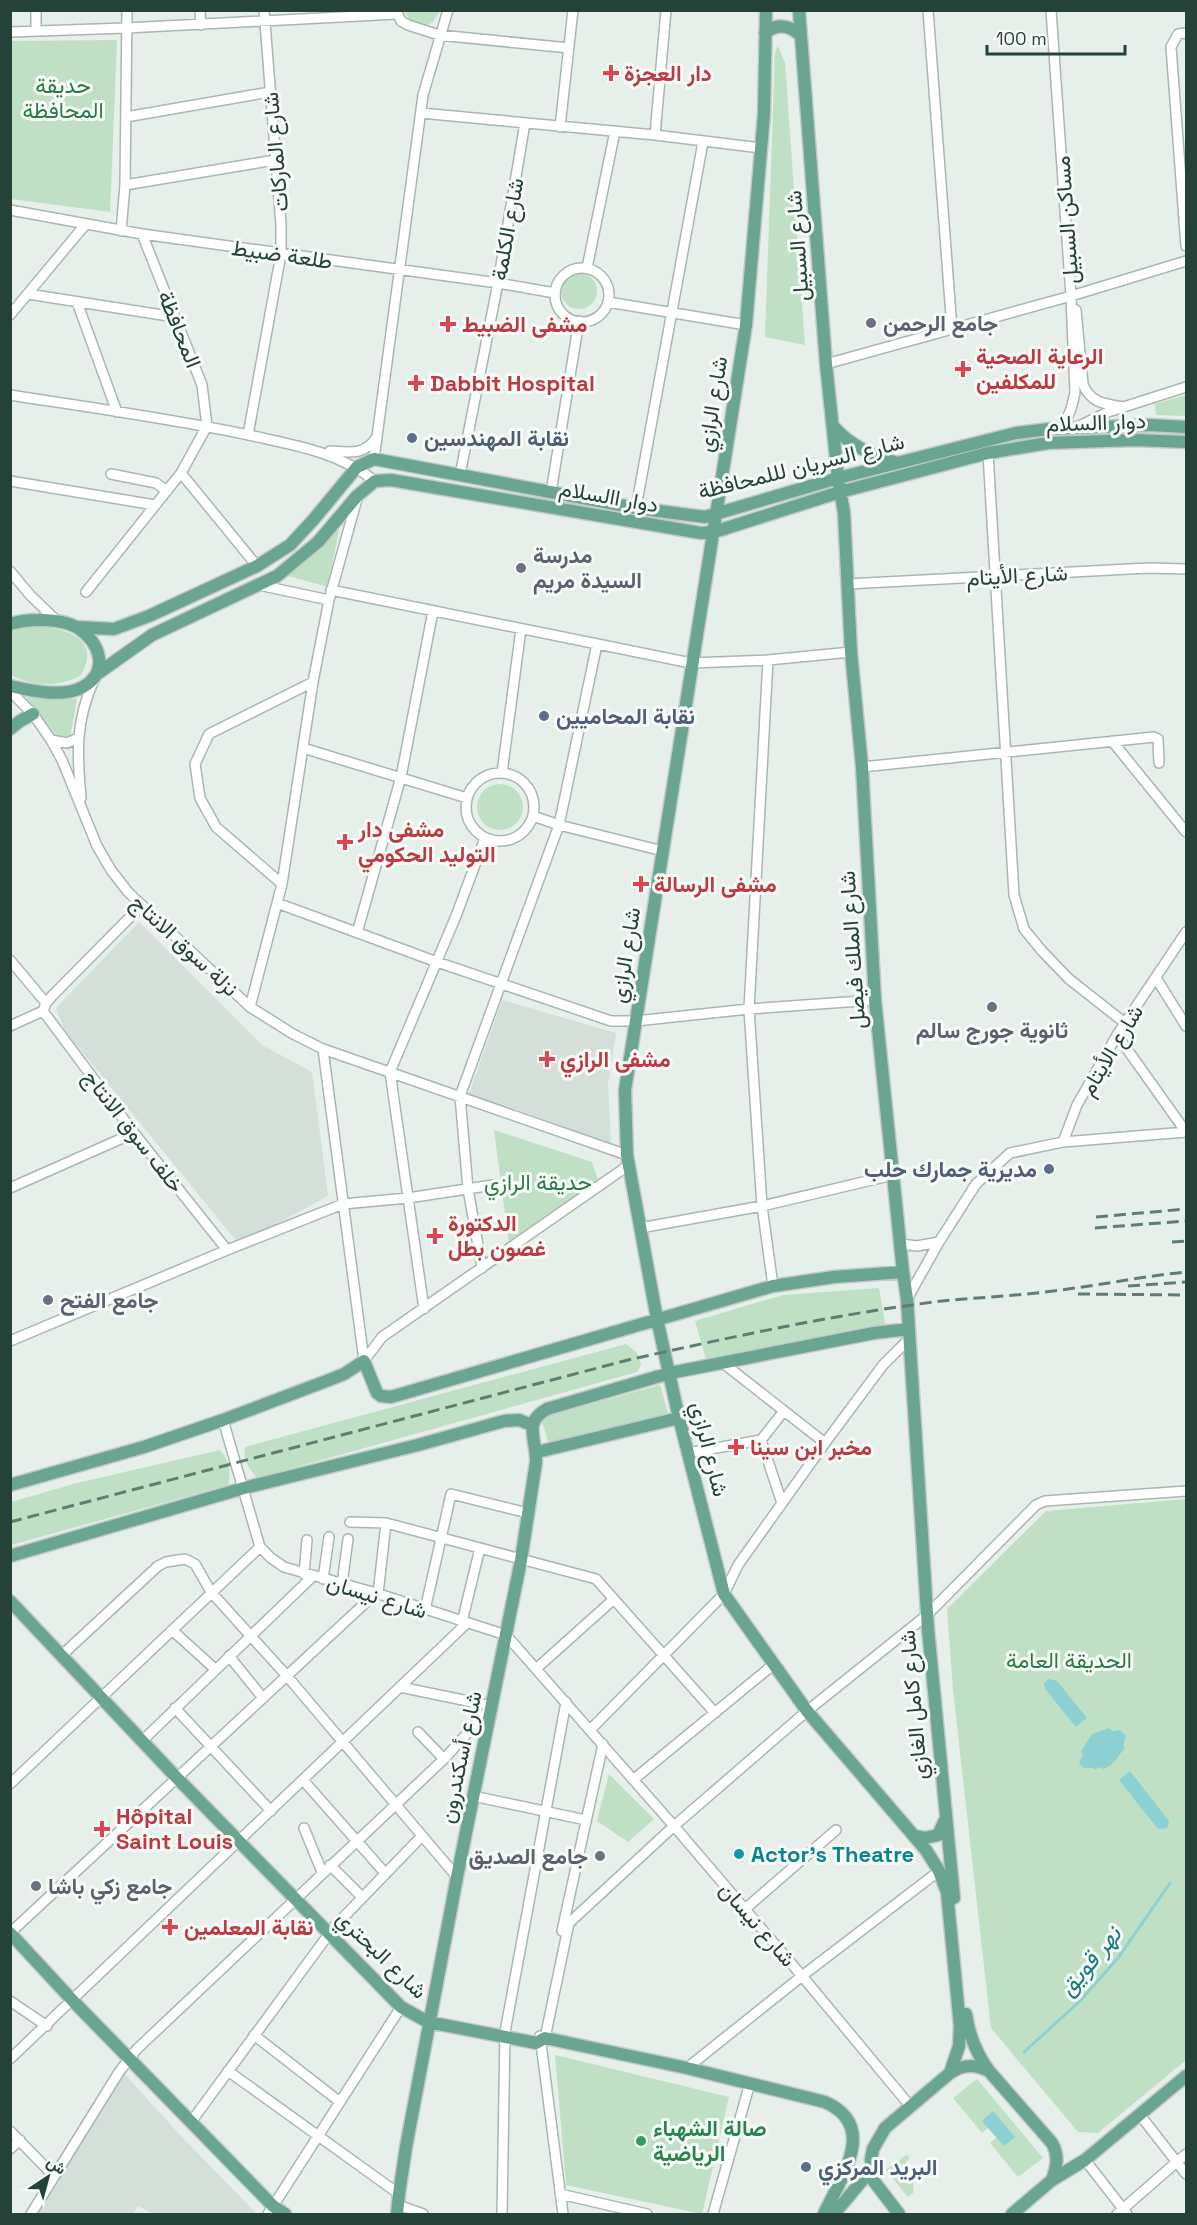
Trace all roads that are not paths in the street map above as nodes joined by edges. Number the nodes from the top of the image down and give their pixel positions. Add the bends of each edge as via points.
1 (36, 10) edge
2 (127, 10) edge
3 (200, 10) edge
4 (264, 10) edge
5 (448, 10) edge
6 (573, 10) edge
7 (666, 10) edge
8 (766, 10) edge
9 (799, 10) edge
10 (928, 10) edge
11 (1051, 10) edge
12 (396, 12) edge
13 (265, 22) junction
14 (201, 25) junction
15 (126, 28) junction
16 (36, 31) junction
17 (10, 32) edge
18 (765, 33) junction
19 (1186, 33) edge
20 (799, 34) junction
21 (439, 35) junction
22 (569, 48) junction
23 (270, 92) junction
24 (421, 113) junction
25 (126, 117) junction
26 (525, 123) junction
27 (560, 127) junction
28 (615, 131) junction
29 (655, 135) junction
30 (703, 142) junction
31 (761, 148) junction
32 (275, 160) junction
33 (1184, 176) edge
34 (125, 185) junction
35 (10, 210) edge
36 (85, 225) junction
37 (121, 231) junction
38 (142, 234) junction
39 (1186, 246) edge
40 (281, 254) junction
41 (1186, 261) edge
42 (587, 268) junction
43 (400, 271) junction
44 (498, 284) junction
45 (28, 294) junction
46 (555, 294) junction
47 (1071, 296) junction
48 (77, 302) junction
49 (608, 302) junction
50 (671, 313) junction
51 (10, 315) edge
52 (175, 317) junction
53 (579, 321) junction
54 (746, 325) junction
55 (952, 329) junction
56 (826, 364) junction
57 (1186, 387) edge
58 (10, 395) edge
59 (1124, 407) junction
60 (117, 412) junction
61 (207, 426) junction
62 (833, 426) junction
63 (1186, 427) edge
64 (1063, 428) junction
65 (1077, 428) junction
66 (249, 435) junction
67 (378, 435) junction
68 (1186, 442) edge
69 (315, 450) junction
70 (988, 453) junction
71 (374, 459) junction
72 (898, 463) junction
73 (357, 467) junction
74 (182, 472) junction
75 (111, 474) dead end
76 (460, 475) junction
77 (838, 478) junction
78 (10, 481) edge
79 (375, 481) junction
80 (167, 491) junction
81 (551, 492) junction
82 (840, 492) junction
83 (357, 496) junction
84 (155, 506) junction
85 (636, 508) junction
86 (717, 514) junction
87 (714, 532) junction
88 (257, 566) junction
89 (1186, 569) edge
90 (10, 571) edge
91 (994, 576) junction
92 (847, 584) junction
93 (259, 585) junction
94 (86, 592) dead end
95 (330, 595) junction
96 (433, 611) junction
97 (11, 621) edge
98 (59, 623) junction
99 (76, 627) junction
100 (521, 629) junction
101 (597, 644) junction
102 (851, 652) junction
103 (768, 660) junction
104 (691, 663) junction
105 (97, 674) junction
106 (313, 682) junction
107 (10, 686) edge
108 (10, 691) edge
109 (33, 714) junction
110 (10, 729) edge
111 (78, 738) junction
112 (51, 740) junction
113 (1112, 741) junction
114 (303, 748) junction
115 (1005, 751) junction
116 (1160, 763) dead end
117 (862, 767) junction
118 (502, 773) junction
119 (401, 777) junction
120 (467, 798) junction
121 (82, 807) junction
122 (533, 816) junction
123 (559, 825) junction
124 (1186, 832) edge
125 (485, 838) junction
126 (663, 851) junction
127 (282, 884) junction
128 (277, 903) junction
129 (142, 905) junction
130 (1186, 932) edge
131 (357, 933) junction
132 (10, 960) edge
133 (437, 962) junction
134 (1156, 978) junction
135 (500, 983) junction
136 (875, 1000) junction
137 (45, 1007) junction
138 (250, 1007) junction
139 (749, 1009) junction
140 (636, 1021) junction
141 (1125, 1023) junction
142 (1186, 1025) edge
143 (10, 1026) edge
144 (1117, 1035) junction
145 (323, 1049) junction
146 (390, 1072) junction
147 (460, 1096) junction
148 (1186, 1132) edge
149 (134, 1133) junction
150 (1063, 1142) junction
151 (628, 1160) junction
152 (893, 1175) junction
153 (493, 1185) dead end
154 (10, 1188) edge
155 (468, 1189) junction
156 (408, 1198) junction
157 (343, 1204) junction
158 (762, 1206) junction
159 (640, 1228) junction
160 (939, 1242) junction
161 (901, 1244) junction
162 (227, 1250) junction
163 (482, 1268) junction
164 (903, 1272) junction
165 (773, 1286) junction
166 (907, 1299) junction
167 (424, 1309) junction
168 (657, 1319) junction
169 (910, 1334) junction
170 (10, 1341) edge
171 (364, 1361) junction
172 (723, 1363) junction
173 (670, 1373) junction
174 (784, 1411) junction
175 (679, 1418) junction
176 (223, 1420) junction
177 (532, 1425) junction
178 (761, 1440) junction
179 (825, 1443) junction
180 (537, 1452) junction
181 (688, 1453) junction
182 (10, 1485) edge
183 (244, 1488) junction
184 (1186, 1491) edge
185 (782, 1503) junction
186 (528, 1513) junction
187 (350, 1522) dead end
188 (386, 1523) junction
189 (329, 1537) dead end
190 (443, 1537) junction
191 (348, 1539) dead end
192 (307, 1540) dead end
193 (260, 1547) junction
194 (480, 1548) junction
195 (10, 1556) edge
196 (521, 1560) junction
197 (313, 1576) junction
198 (342, 1584) junction
199 (212, 1592) junction
200 (377, 1593) junction
201 (724, 1594) junction
202 (614, 1599) junction
203 (10, 1601) edge
204 (424, 1610) junction
205 (927, 1616) junction
206 (464, 1623) junction
207 (172, 1630) junction
208 (506, 1635) junction
209 (249, 1636) junction
210 (62, 1655) junction
211 (229, 1656) junction
212 (663, 1656) junction
213 (774, 1664) junction
214 (537, 1668) junction
215 (215, 1670) junction
216 (287, 1676) junction
217 (400, 1687) junction
218 (101, 1698) junction
219 (263, 1698) junction
220 (566, 1702) junction
221 (492, 1706) junction
222 (175, 1708) junction
223 (807, 1711) junction
224 (715, 1713) junction
225 (590, 1730) junction
226 (418, 1732) dead end
227 (142, 1741) junction
228 (342, 1743) junction
229 (603, 1744) junction
230 (212, 1746) junction
231 (444, 1759) junction
232 (177, 1778) junction
233 (303, 1780) junction
234 (633, 1780) junction
235 (10, 1784) edge
236 (473, 1796) junction
237 (394, 1805) junction
238 (271, 1811) junction
239 (546, 1811) junction
240 (586, 1820) junction
241 (945, 1820) junction
242 (674, 1826) junction
243 (304, 1828) dead end
244 (836, 1830) dead end
245 (915, 1836) junction
246 (421, 1837) junction
247 (356, 1840) junction
248 (239, 1842) junction
249 (330, 1864) junction
250 (939, 1871) junction
251 (322, 1872) junction
252 (385, 1873) junction
253 (457, 1877) junction
254 (362, 1897) junction
255 (295, 1899) junction
256 (745, 1909) junction
257 (10, 1933) edge
258 (329, 1934) junction
259 (802, 1976) junction
260 (10, 2001) edge
261 (73, 2001) junction
262 (401, 2007) junction
263 (430, 2022) junction
264 (47, 2026) junction
265 (254, 2035) junction
266 (505, 2037) junction
267 (542, 2039) junction
268 (13, 2053) edge
269 (129, 2058) junction
270 (687, 2068) junction
271 (228, 2071) junction
272 (989, 2071) junction
273 (950, 2073) junction
274 (1186, 2076) edge
275 (750, 2083) junction
276 (340, 2102) junction
277 (910, 2107) junction
278 (1140, 2115) junction
279 (191, 2122) junction
280 (10, 2132) edge
281 (318, 2136) junction
282 (20, 2140) junction
283 (10, 2149) edge
284 (1186, 2154) edge
285 (1085, 2160) junction
286 (1177, 2162) junction
287 (871, 2170) junction
288 (1186, 2174) edge
289 (54, 2175) junction
290 (1052, 2180) junction
291 (560, 2194) junction
292 (398, 2204) edge
293 (271, 2210) edge
294 (1122, 2213) edge
295 (31, 2214) edge
296 (285, 2214) edge
297 (423, 2214) edge
298 (502, 2214) edge
299 (563, 2214) edge
300 (647, 2214) edge
301 (713, 2214) edge
302 (824, 2214) edge
303 (834, 2214) edge
304 (899, 2214) edge
305 (1012, 2214) edge

1 - 16 street
2 - 15 street
3 - 14 street
4 - 13 street, شارع الماركات
5 - 21 street
6 - 22 street
7 - 29 street
8 - 18 main road, شارع الرازي
9 - 20 main road, شارع السبيل
10 - 55 street
11 - 47 street, مساكن السبيل
12 - 13 street
12 - 21 street via 408,25
13 - 14 street
13 - 23 street, شارع الماركات
14 - 15 street
15 - 16 street
15 - 25 street
16 - 17 street
18 - 20 main road via 782,26
18 - 31 main road, شارع الرازي
19 - 33 street via 1179,34 1172,47
20 - 56 main road, شارع السبيل
21 - 22 street
21 - 24 street
22 - 27 street
23 - 25 street
23 - 32 street, شارع الماركات
24 - 26 street
24 - 43 street
25 - 34 street
26 - 27 street
26 - 44 street, شارع الكلمة
27 - 28 street
28 - 29 street
28 - 42 street
29 - 30 street
30 - 31 street
30 - 50 street
31 - 54 main road, شارع الرازي
32 - 34 street
32 - 40 street, شارع الماركات
33 - 39 street
34 - 37 street
35 - 36 street, طلعة ضبيط
36 - 37 street, طلعة ضبيط
36 - 45 street
37 - 38 street, طلعة ضبيط
38 - 40 street, طلعة ضبيط
38 - 52 street, المحافظة
40 - 43 street, طلعة ضبيط
40 - 66 street, شارع الماركات
41 - 47 street
42 - 46 street via 565,274
42 - 49 street via 607,285
43 - 44 street, طلعة ضبيط
43 - 67 street
44 - 46 street, طلعة ضبيط
44 - 76 street, شارع الكلمة
45 - 48 street
45 - 51 street
46 - 53 street via 560,310 571,320
47 - 55 street
47 - 59 street via 1076,308 1086,394 1100,403
47 - 64 street, مساكن السبيل via 1075,393
48 - 52 street
48 - 60 street
49 - 50 street
49 - 53 street via 594,319
50 - 54 street
50 - 85 street
52 - 61 street, المحافظة via 202,385
53 - 81 street
54 - 86 main road, شارع الرازي
55 - 56 street
56 - 62 main road, شارع السبيل
57 - 59 street
58 - 60 street
59 - 65 street
60 - 61 street
61 - 66 street
61 - 74 street
62 - 72 main road via 862,450
62 - 77 main road, شارع السبيل
63 - 65 main road, شارع السريان لللمحافظة
64 - 65 main road, شارع السريان لللمحافظة
64 - 72 main road, شارع السريان لللمحافظة via 1016,433
66 - 69 street
67 - 69 street via 357,453
67 - 71 street
68 - 70 main road, دوار االسلام via 1048,443
69 - 73 street
70 - 82 main road, دوار االسلام
70 - 91 street
71 - 73 main road
71 - 76 main road, شارع السريان لللمحافظة
72 - 77 main road, شارع السريان لللمحافظة
73 - 79 street
73 - 88 main road via 290,545
74 - 80 street
74 - 88 street
75 - 80 street via 156,483
76 - 81 main road, شارع السريان لللمحافظة
77 - 82 main road, شارع الملك فيصل
77 - 86 main road, شارع السريان لللمحافظة
78 - 84 street
79 - 83 main road
79 - 87 main road, دوار االسلام via 391,480 701,533
80 - 84 street
81 - 85 main road, شارع السريان لللمحافظة
82 - 87 main road, دوار االسلام
82 - 92 main road, شارع الملك فيصل
83 - 93 main road via 318,542 277,576
83 - 95 street
84 - 94 street
85 - 86 main road, شارع السريان لللمحافظة via 705,517
86 - 87 main road, شارع الرازي
87 - 104 main road, شارع الرازي
88 - 99 main road via 114,629
89 - 91 street, شارع الأيتام
90 - 98 street
91 - 92 street, شارع الأيتام
91 - 115 street
92 - 102 main road, شارع الملك فيصل
93 - 95 street
93 - 105 main road via 152,635
95 - 96 street
95 - 106 street
96 - 100 street
96 - 119 street
97 - 98 main road
98 - 99 main road
99 - 105 main road via 90,638 99,654
100 - 101 street
100 - 118 street
101 - 104 street
101 - 123 street
102 - 103 street
102 - 117 main road, شارع الملك فيصل
103 - 104 street
103 - 139 street
104 - 126 main road, شارع الرازي
105 - 107 main road via 82,688 64,692 36,692
105 - 111 street via 82,710
106 - 114 street
106 - 127 street via 209,734 195,764 200,798 216,826
108 - 109 street
109 - 110 main road
109 - 112 street
111 - 112 street via 67,742
111 - 121 street
112 - 121 street
113 - 115 street
113 - 116 street via 1154,737 1158,739
113 - 124 street
114 - 119 street
114 - 127 street
115 - 117 street
115 - 141 street via 1014,895 1024,929 1069,979
117 - 136 main road, شارع الملك فيصل
118 - 120 street via 482,779
118 - 122 street via 525,784 534,805
119 - 120 street
119 - 131 street
120 - 125 street via 470,823
121 - 129 street, نزلة سوق الانتاج via 104,858
122 - 123 street
122 - 125 street via 519,836 497,841
123 - 126 street
123 - 135 street
125 - 133 street
126 - 140 main road, شارع الرازي
127 - 128 street
128 - 131 street
128 - 138 street
129 - 137 street
129 - 138 street, نزلة سوق الانتاج
130 - 134 street, شارع الأيتام
131 - 133 street
132 - 137 street, خلف سوق الانتاج
133 - 135 street
133 - 146 street
134 - 141 street, شارع الأيتام
134 - 142 street
135 - 140 street via 611,1021
135 - 147 street
136 - 139 street
136 - 152 main road, شارع الملك فيصل
137 - 143 street
137 - 149 street, خلف سوق الانتاج
138 - 145 street, نزلة سوق الانتاج
139 - 140 street
139 - 158 street
140 - 151 main road, شارع الرازي via 625,1090
141 - 144 street, شارع الأيتام
144 - 148 street
144 - 150 street, شارع الأيتام via 1077,1105
145 - 146 street, نزلة سوق الانتاج
145 - 157 street
146 - 147 street, نزلة سوق الانتاج
146 - 156 street
147 - 151 street, نزلة سوق الانتاج
147 - 155 street
148 - 150 street
149 - 154 street
149 - 162 street, خلف سوق الانتاج
150 - 160 street via 1010,1153 976,1184
151 - 159 main road, شارع الرازي
151 - 163 street
152 - 158 street
152 - 161 main road, شارع الملك فيصل
153 - 155 street
155 - 156 street
155 - 163 street
156 - 157 street
156 - 167 street
157 - 162 street
157 - 171 street
158 - 159 street
158 - 165 street
159 - 168 main road, شارع الرازي
160 - 161 street
160 - 166 street
161 - 164 main road, شارع الملك فيصل
162 - 170 street
163 - 167 street
164 - 165 main road
164 - 166 main road, شارع الملك فيصل
165 - 168 main road
166 - 169 main road, شارع الملك فيصل
167 - 171 street via 382,1337
168 - 171 main road via 391,1396 377,1393
168 - 173 main road, شارع الرازي
169 - 172 main road via 874,1333
169 - 179 street
169 - 205 main road, شارع كامل الغازي
171 - 176 main road via 344,1374
172 - 173 main road
172 - 174 street
173 - 175 main road, شارع الرازي
173 - 177 main road via 547,1409
174 - 178 street
174 - 179 street
175 - 180 main road
175 - 181 main road, شارع الرازي
176 - 182 main road
176 - 183 street
177 - 180 main road, شارع أسكندرون
177 - 183 main road via 519,1420 504,1421
178 - 181 street
178 - 185 street
179 - 185 street
180 - 186 main road, شارع أسكندرون
181 - 201 main road, شارع الرازي
183 - 193 street
183 - 195 main road
184 - 205 street via 1044,1501
185 - 201 street via 738,1565
186 - 190 street via 451,1494
186 - 196 main road, شارع أسكندرون
187 - 188 street
188 - 190 street
188 - 200 street
189 - 197 street
190 - 194 street
190 - 204 street
191 - 198 street
192 - 197 street
193 - 197 street, شارع نيسان via 284,1567
193 - 199 street
194 - 196 street
194 - 206 street
196 - 202 street via 596,1579
196 - 208 main road, شارع أسكندرون
197 - 198 street, شارع نيسان
197 - 209 street
198 - 200 street, شارع نيسان
199 - 207 street
199 - 209 street
199 - 210 street via 190,1560 162,1563
200 - 204 street, شارع نيسان
200 - 216 street
201 - 212 street
201 - 213 main road, شارع الرازي
202 - 212 street
202 - 214 street
203 - 210 main road, شارع البحتري
204 - 206 street, شارع نيسان
205 - 223 street
205 - 241 main road, شارع كامل الغازي
206 - 208 street, شارع نيسان
206 - 217 street
207 - 215 street
207 - 218 street
208 - 214 street
208 - 221 main road, شارع أسكندرون
209 - 211 street
209 - 216 street
210 - 218 main road, شارع البحتري
211 - 215 street
211 - 219 street
212 - 224 street
212 - 225 street
213 - 223 main road, شارع الرازي
213 - 224 street
214 - 220 street
215 - 222 street
216 - 219 street
216 - 228 street
217 - 221 street
217 - 228 street
218 - 227 main road, شارع البحتري
218 - 235 street
219 - 230 street
220 - 225 street
220 - 239 street
221 - 231 street
221 - 236 main road, شارع أسكندرون
222 - 227 street
222 - 230 street
223 - 242 street
223 - 245 main road, شارع الرازي
224 - 234 street
225 - 229 street, شارع نيسان
226 - 231 street
227 - 232 main road, شارع البحتري
228 - 233 street
228 - 237 street
229 - 234 street, شارع نيسان
229 - 240 street
230 - 232 street
230 - 238 street
231 - 237 street
232 - 248 main road, شارع البحتري
232 - 257 street
233 - 238 street
233 - 247 street
234 - 242 street, شارع نيسان
236 - 239 street
236 - 253 main road, شارع أسكندرون
237 - 246 street
237 - 247 street
238 - 248 street
239 - 240 street
239 - 266 street
240 - 267 street
241 - 245 main road via 938,1835
241 - 272 main road, شارع كامل الغازي via 969,2030
242 - 256 street, شارع نيسان
242 - 267 street via 569,1923
243 - 251 street
244 - 256 street
245 - 250 main road
246 - 252 street
246 - 253 street
247 - 249 street
247 - 252 street
248 - 255 main road, شارع البحتري
248 - 261 street
249 - 251 street
249 - 254 street
250 - 259 street
250 - 273 main road via 946,1892 960,2026 959,2046
251 - 255 street
252 - 254 street
253 - 263 main road, شارع أسكندرون
254 - 258 street
255 - 258 main road, شارع البحتري
255 - 269 street
256 - 259 street, شارع نيسان
257 - 261 main road
258 - 262 main road, شارع البحتري
258 - 265 street
259 - 270 street
259 - 277 street, شارع نيسان
260 - 264 street
261 - 264 street
261 - 269 main road
262 - 263 main road, شارع البحتري
262 - 276 street
263 - 266 main road, شارع البحتري
263 - 292 main road, شارع أسكندرون
264 - 268 street
265 - 271 street
265 - 276 street
266 - 267 main road, شارع البحتري via 536,2043
266 - 298 street
267 - 270 main road, شارع البحتري
267 - 291 street
269 - 279 main road
269 - 289 street
270 - 275 main road, شارع البحتري
271 - 279 street
271 - 281 street
272 - 273 main road via 969,2065
272 - 290 main road, شارع كامل الغازي via 1052,2143 1058,2161
273 - 277 main road
274 - 278 main road
275 - 301 street
275 - 302 main road, شارع البحتري via 825,2102 840,2108 848,2119 854,2142
276 - 281 street
277 - 287 main road via 878,2139
278 - 285 main road
278 - 286 street
279 - 293 main road
280 - 282 street
281 - 292 street
281 - 293 street
282 - 283 street
282 - 289 street
284 - 286 street
285 - 290 main road
285 - 294 street
286 - 288 street
286 - 294 street
287 - 303 main road
287 - 304 main road via 879,2189
289 - 295 street
290 - 305 main road
291 - 299 street
291 - 300 street
292 - 297 street
293 - 296 main road

